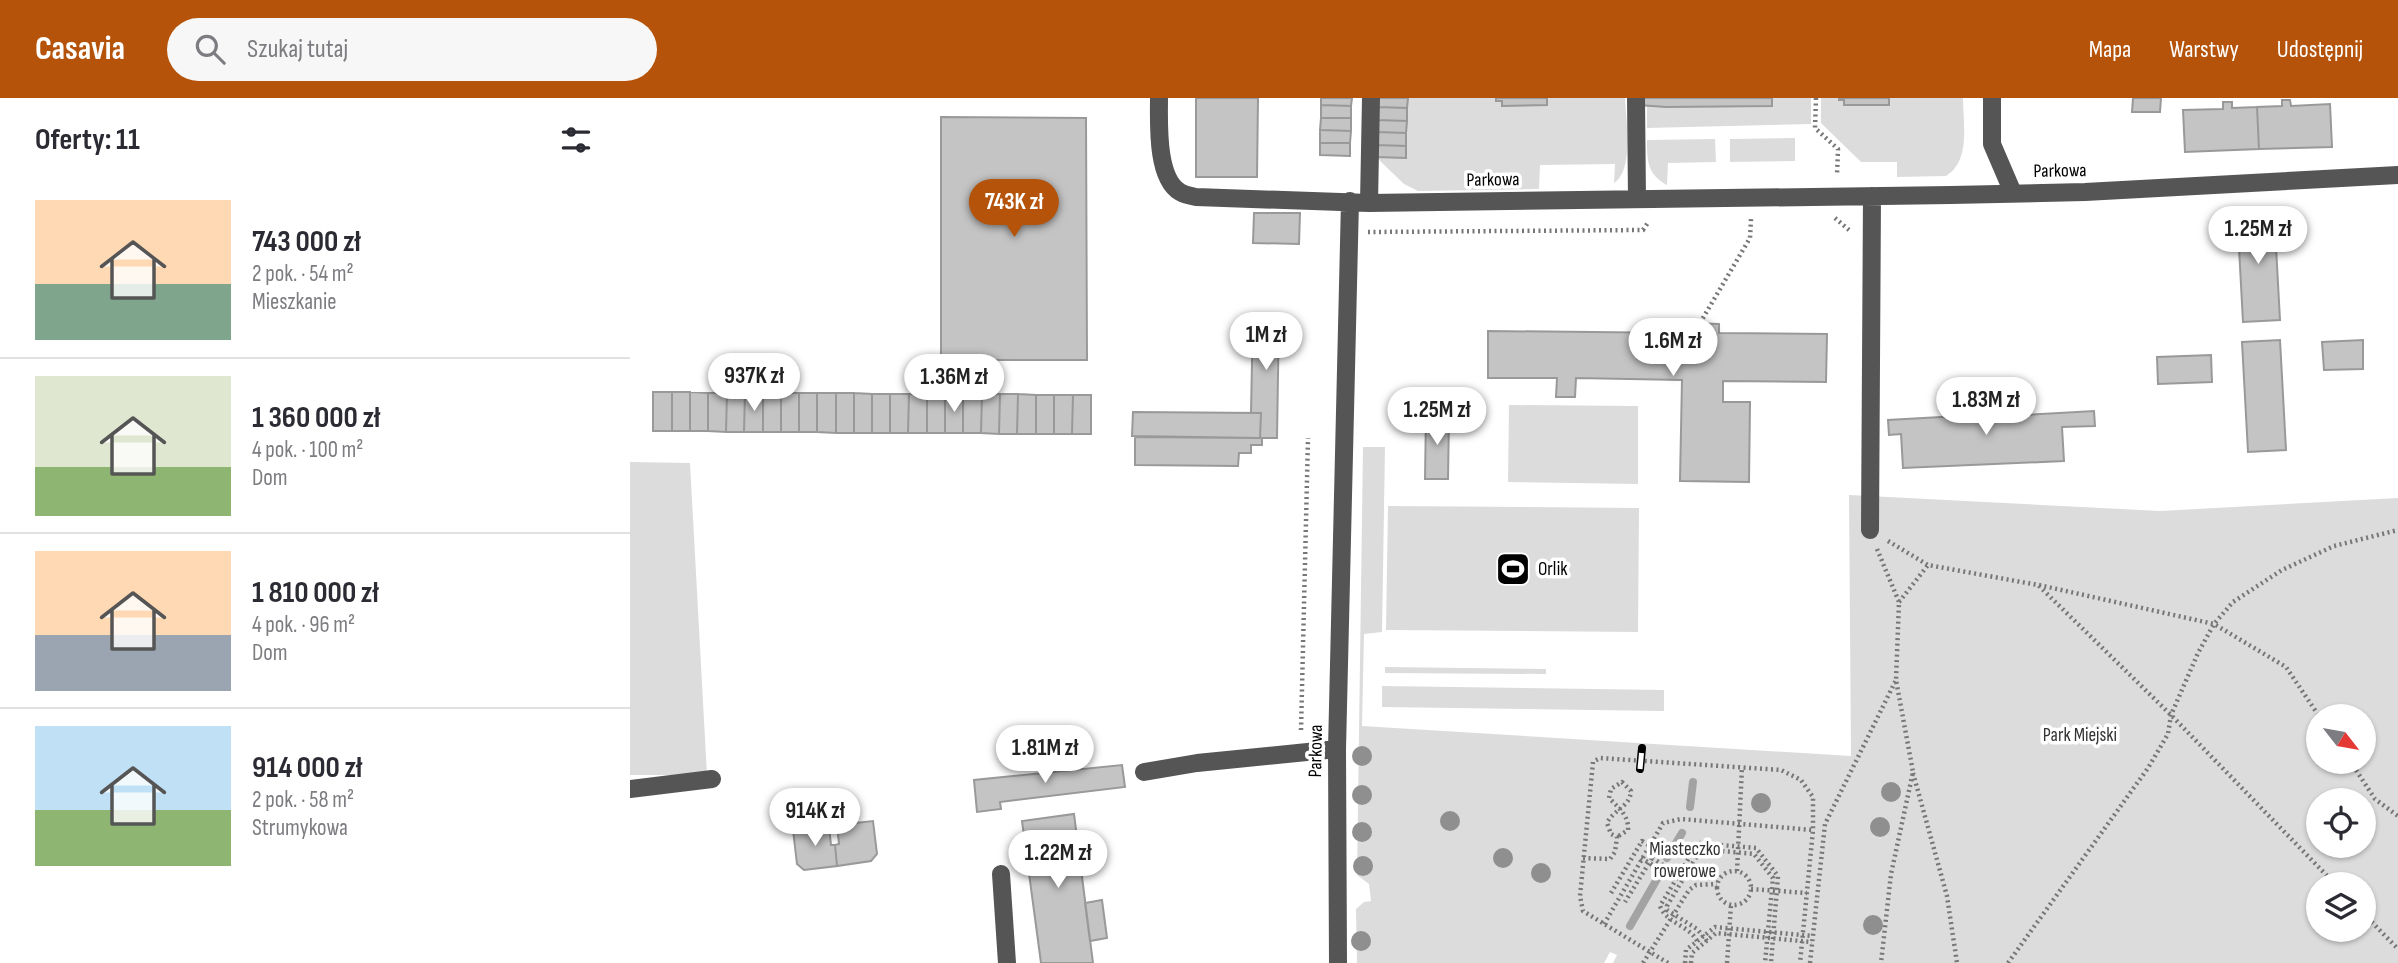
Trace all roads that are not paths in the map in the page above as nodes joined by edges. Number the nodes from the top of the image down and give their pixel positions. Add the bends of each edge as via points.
1 (1159, 98) edge
2 (1370, 98) edge
3 (1636, 98) edge
4 (1992, 98) edge
5 (2398, 175) edge
6 (2013, 193) junction
7 (1872, 196) junction
8 (1637, 199) junction
9 (1350, 201) junction
10 (1369, 203) junction
11 (1870, 530) road end
12 (1337, 749) junction
13 (1144, 772) dead end
14 (712, 779) dead end
15 (630, 789) edge
16 (1001, 874) dead end
17 (1007, 963) edge
18 (1338, 963) edge

1 - 9 street via 1162,159 1178,192 1196,197
2 - 10 street
3 - 8 street
4 - 6 street via 1992,144
5 - 6 street, Parkowa
6 - 7 street, Parkowa
7 - 8 street, Parkowa via 1833,205
7 - 11 street
8 - 10 street, Parkowa
9 - 10 street, Parkowa
9 - 12 street, Parkowa
12 - 13 street
12 - 18 street, Parkowa
14 - 15 street
16 - 17 street

